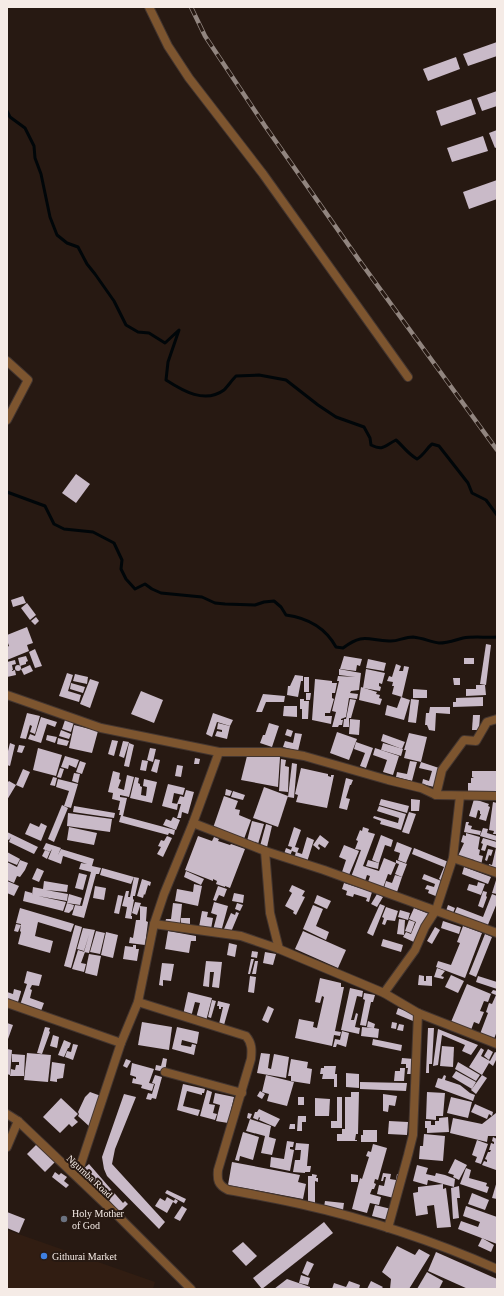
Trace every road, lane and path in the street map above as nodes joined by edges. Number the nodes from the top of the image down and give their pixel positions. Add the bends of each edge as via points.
1 (149, 7) edge
2 (7, 361) edge
3 (408, 377) dead end
4 (7, 420) edge
5 (7, 695) edge
6 (497, 719) edge
7 (219, 752) junction
8 (436, 795) junction
9 (460, 796) junction
10 (497, 796) edge
11 (193, 823) junction
12 (265, 850) junction
13 (453, 858) junction
14 (497, 873) edge
15 (436, 910) junction
16 (154, 924) junction
17 (497, 933) edge
18 (279, 949) junction
19 (384, 993) junction
20 (138, 1002) junction
21 (7, 1003) edge
22 (418, 1013) junction
23 (121, 1043) junction
24 (497, 1044) edge
25 (165, 1072) dead end
26 (242, 1092) junction
27 (7, 1114) edge
28 (18, 1121) junction
29 (7, 1147) edge
30 (77, 1176) junction
31 (388, 1228) junction
32 (497, 1269) edge
33 (191, 1289) edge

1 - 3 street via 168,46 189,78 263,174
2 - 4 street via 28,380
5 - 7 street via 101,728
6 - 8 street via 487,722 476,741 464,740 442,770
7 - 8 street via 280,752 304,756 421,788
7 - 11 street
8 - 9 street
9 - 10 street
9 - 13 street
11 - 12 street
11 - 16 street
12 - 15 street
12 - 18 street via 270,913
13 - 14 street
13 - 15 street
15 - 17 street
15 - 19 street via 425,926 415,950
16 - 18 street via 241,936
16 - 20 street
18 - 19 street
19 - 22 street
20 - 23 street
20 - 26 street via 246,1036 252,1044 252,1058
21 - 23 street
22 - 24 street
22 - 31 street via 413,1135
23 - 30 street
25 - 26 street
26 - 31 street via 218,1170 219,1184 222,1187 300,1204
27 - 28 street, Ngumba Road
28 - 29 street
28 - 30 street, Ngumba Road
30 - 33 street, Ngumba Road
31 - 32 street

